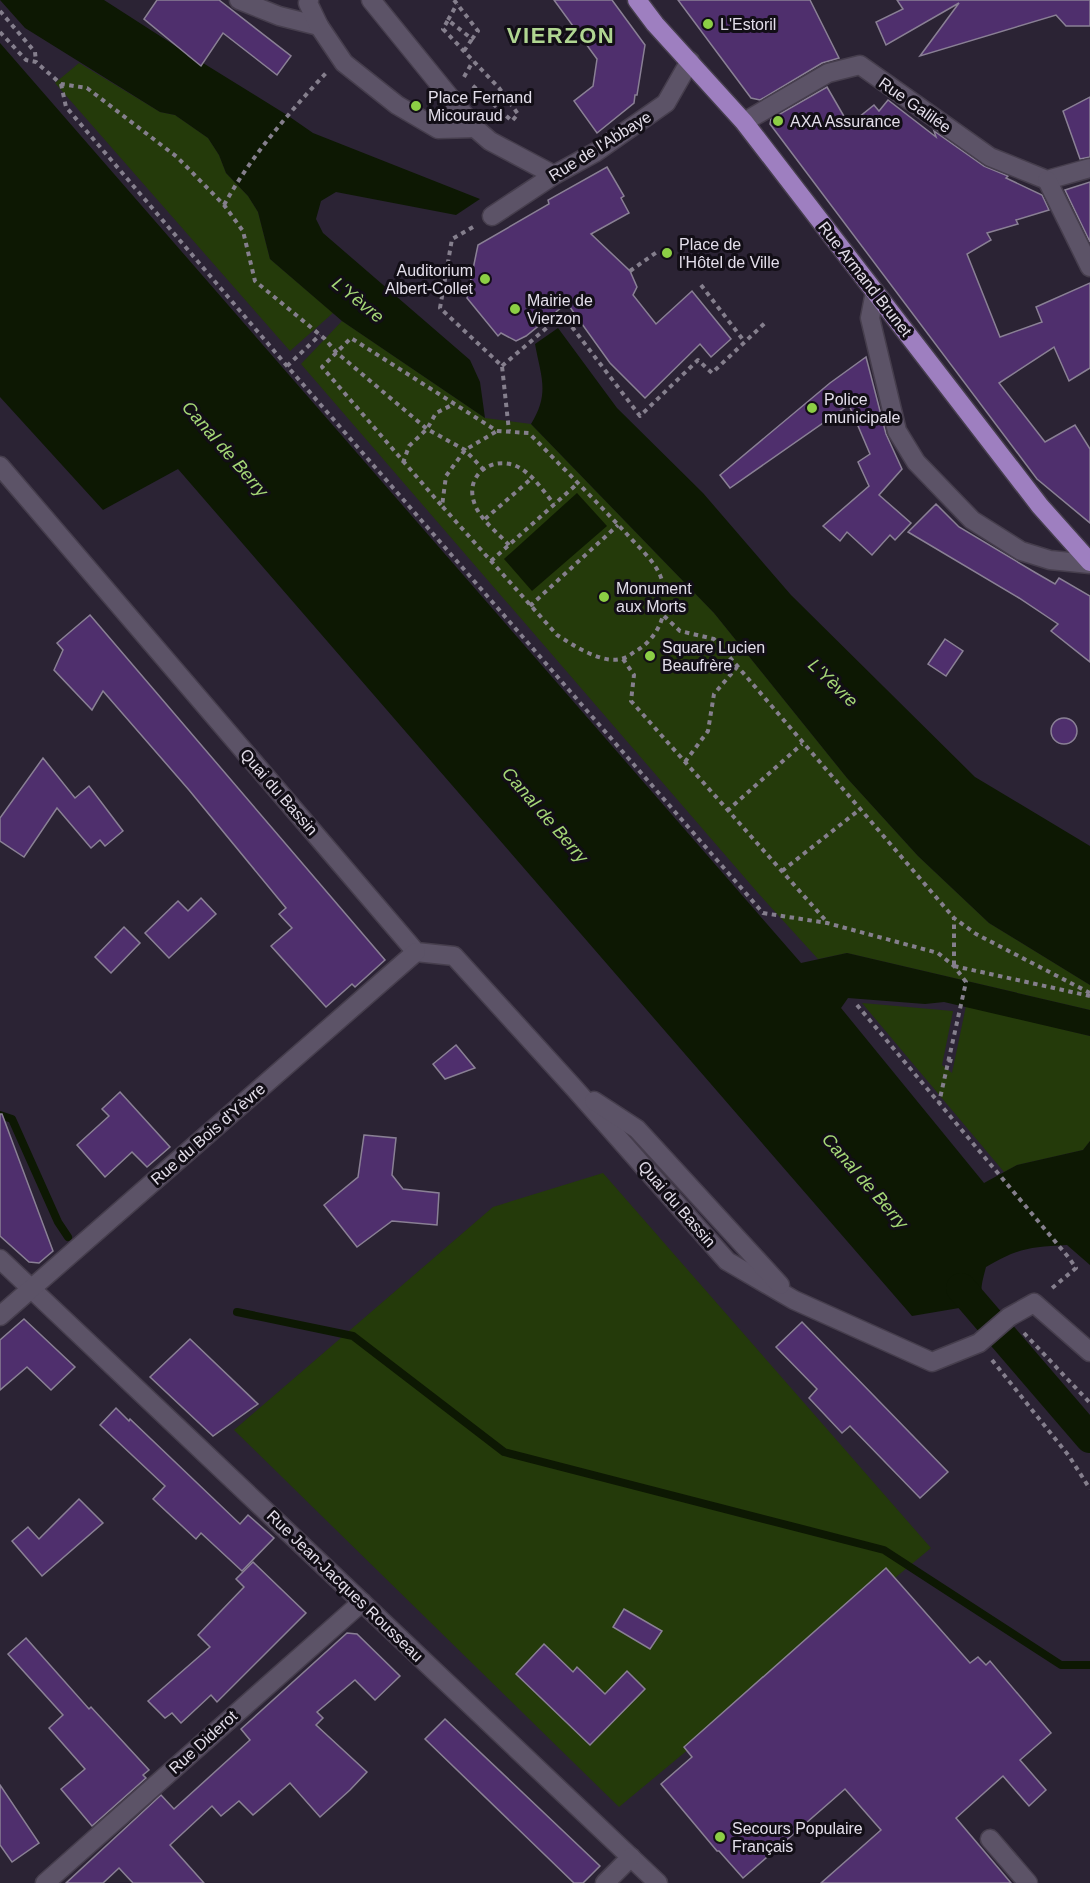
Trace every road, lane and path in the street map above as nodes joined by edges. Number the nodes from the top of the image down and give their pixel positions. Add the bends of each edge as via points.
1 (239, 0) edge
2 (309, 0) edge
3 (371, 0) edge
4 (637, 0) edge
5 (456, 2) edge
6 (0, 11) edge
7 (448, 20) junction
8 (319, 26) junction
9 (0, 32) edge
10 (472, 39) junction
11 (464, 51) junction
12 (340, 58) junction
13 (473, 61) junction
14 (690, 61) junction
15 (36, 62) junction
16 (464, 77) junction
17 (61, 84) junction
18 (460, 85) dead end
19 (744, 122) junction
20 (475, 128) junction
21 (1090, 168) edge
22 (554, 175) junction
23 (1047, 180) junction
24 (224, 205) junction
25 (492, 216) joint
26 (657, 252) dead end
27 (1090, 267) edge
28 (630, 271) dead end
29 (701, 285) dead end
30 (875, 291) junction
31 (767, 321) dead end
32 (320, 335) junction
33 (744, 341) junction
34 (336, 352) junction
35 (287, 366) junction
36 (502, 366) junction
37 (455, 404) junction
38 (427, 429) junction
39 (497, 431) junction
40 (509, 431) junction
41 (465, 450) junction
42 (403, 463) junction
43 (0, 466) edge
44 (484, 470) junction
45 (531, 479) junction
46 (578, 483) junction
47 (554, 504) junction
48 (442, 506) junction
49 (484, 519) junction
50 (618, 525) junction
51 (509, 545) junction
52 (491, 561) junction
53 (1090, 563) edge
54 (530, 606) junction
55 (664, 616) junction
56 (623, 659) junction
57 (737, 667) junction
58 (802, 744) junction
59 (685, 762) junction
60 (859, 810) junction
61 (728, 811) junction
62 (782, 871) junction
63 (954, 918) junction
64 (827, 923) junction
65 (417, 952) junction
66 (954, 966) junction
67 (1090, 995) edge
68 (857, 1005) dead end
69 (958, 1014) junction
70 (964, 1015) dead end
71 (948, 1060) junction
72 (955, 1062) dead end
73 (939, 1103) junction
74 (0, 1259) edge
75 (31, 1288) junction
76 (1034, 1303) junction
77 (0, 1316) edge
78 (1009, 1317) junction
79 (979, 1343) junction
80 (1090, 1352) edge
81 (1090, 1403) edge
82 (1090, 1489) edge
83 (362, 1602) junction
84 (990, 1839) dead end
85 (631, 1857) junction
86 (45, 1883) edge
87 (605, 1883) edge
88 (658, 1883) edge
89 (1028, 1883) edge

1 - 8 street
2 - 8 street
3 - 20 street
4 - 14 main road, Rue Armand Brunet
5 - 7 path
5 - 10 path via 478,31
6 - 15 path via 35,52
7 - 10 path
7 - 11 path via 443,29
8 - 12 street
9 - 15 path via 26,60
10 - 11 path
11 - 13 path
12 - 20 street via 397,105 438,129
12 - 24 path via 288,114
13 - 16 path
13 - 16 path via 518,114 512,121
14 - 19 main road, Rue Armand Brunet
14 - 22 street, Rue de l'Abbaye via 666,104 596,152
15 - 17 path
16 - 18 path
17 - 24 path via 87,88 177,157
17 - 35 path via 66,107
19 - 23 street, Rue Galilée via 828,73 860,65 990,158
19 - 30 main road, Rue Armand Brunet
20 - 22 street via 490,141
21 - 23 street
22 - 25 street, Rue de l'Abbaye
23 - 27 street
24 - 32 path via 243,231 255,281
25 - 36 path via 452,239 440,308
26 - 28 path
29 - 33 path
30 - 53 main road, Rue Armand Brunet via 1040,506
30 - 53 street via 870,318 897,431 916,462 972,520 1021,550 1050,560
31 - 33 path
32 - 34 path
32 - 35 path
33 - 36 path via 712,373 698,360 640,416 569,323 557,319
34 - 37 path via 351,338
34 - 38 path
34 - 42 path via 322,367
35 - 64 path via 763,913
36 - 40 path
37 - 38 path via 436,413
37 - 39 path
38 - 41 path
38 - 42 path via 409,446
39 - 40 path
39 - 41 path
40 - 46 path via 529,433
41 - 44 path
41 - 48 path via 446,476
42 - 48 path
43 - 65 street, Quai du Bassin
44 - 45 path via 506,462
44 - 49 path via 472,487 474,504
45 - 47 path
45 - 49 path
46 - 47 path
46 - 50 path
47 - 51 path
48 - 52 path
49 - 51 path
50 - 54 path
50 - 55 path via 660,575
51 - 52 path
52 - 54 path
54 - 56 path via 557,635 580,650
55 - 56 path via 645,645
55 - 57 path via 680,631 714,639
56 - 59 path via 634,675 631,701
57 - 58 path
57 - 59 path via 714,694 708,731
58 - 60 path
58 - 61 path
59 - 61 path
60 - 62 path
60 - 63 path
61 - 62 path
62 - 64 path
63 - 66 path
63 - 67 path via 976,934
64 - 66 path via 938,953
65 - 75 street, Rue du Bois d'Yèvre
65 - 79 street, Quai du Bassin via 454,956 575,1089 637,1129 794,1300 933,1362
66 - 67 path
66 - 69 path via 966,982
68 - 73 path
69 - 70 path
69 - 71 path
71 - 72 path
71 - 73 path
73 - 76 path via 1076,1268
74 - 75 street, Rue Jean-Jacques Rousseau
75 - 77 street, Rue du Bois d'Yèvre
75 - 83 street, Rue Jean-Jacques Rousseau
76 - 78 street, Quai du Bassin
76 - 80 street
78 - 79 street, Quai du Bassin
78 - 81 path
79 - 82 path via 1069,1456
83 - 85 street, Rue Jean-Jacques Rousseau
83 - 86 street, Rue Diderot
84 - 89 street
85 - 87 street
85 - 88 street, Rue Jean-Jacques Rousseau

